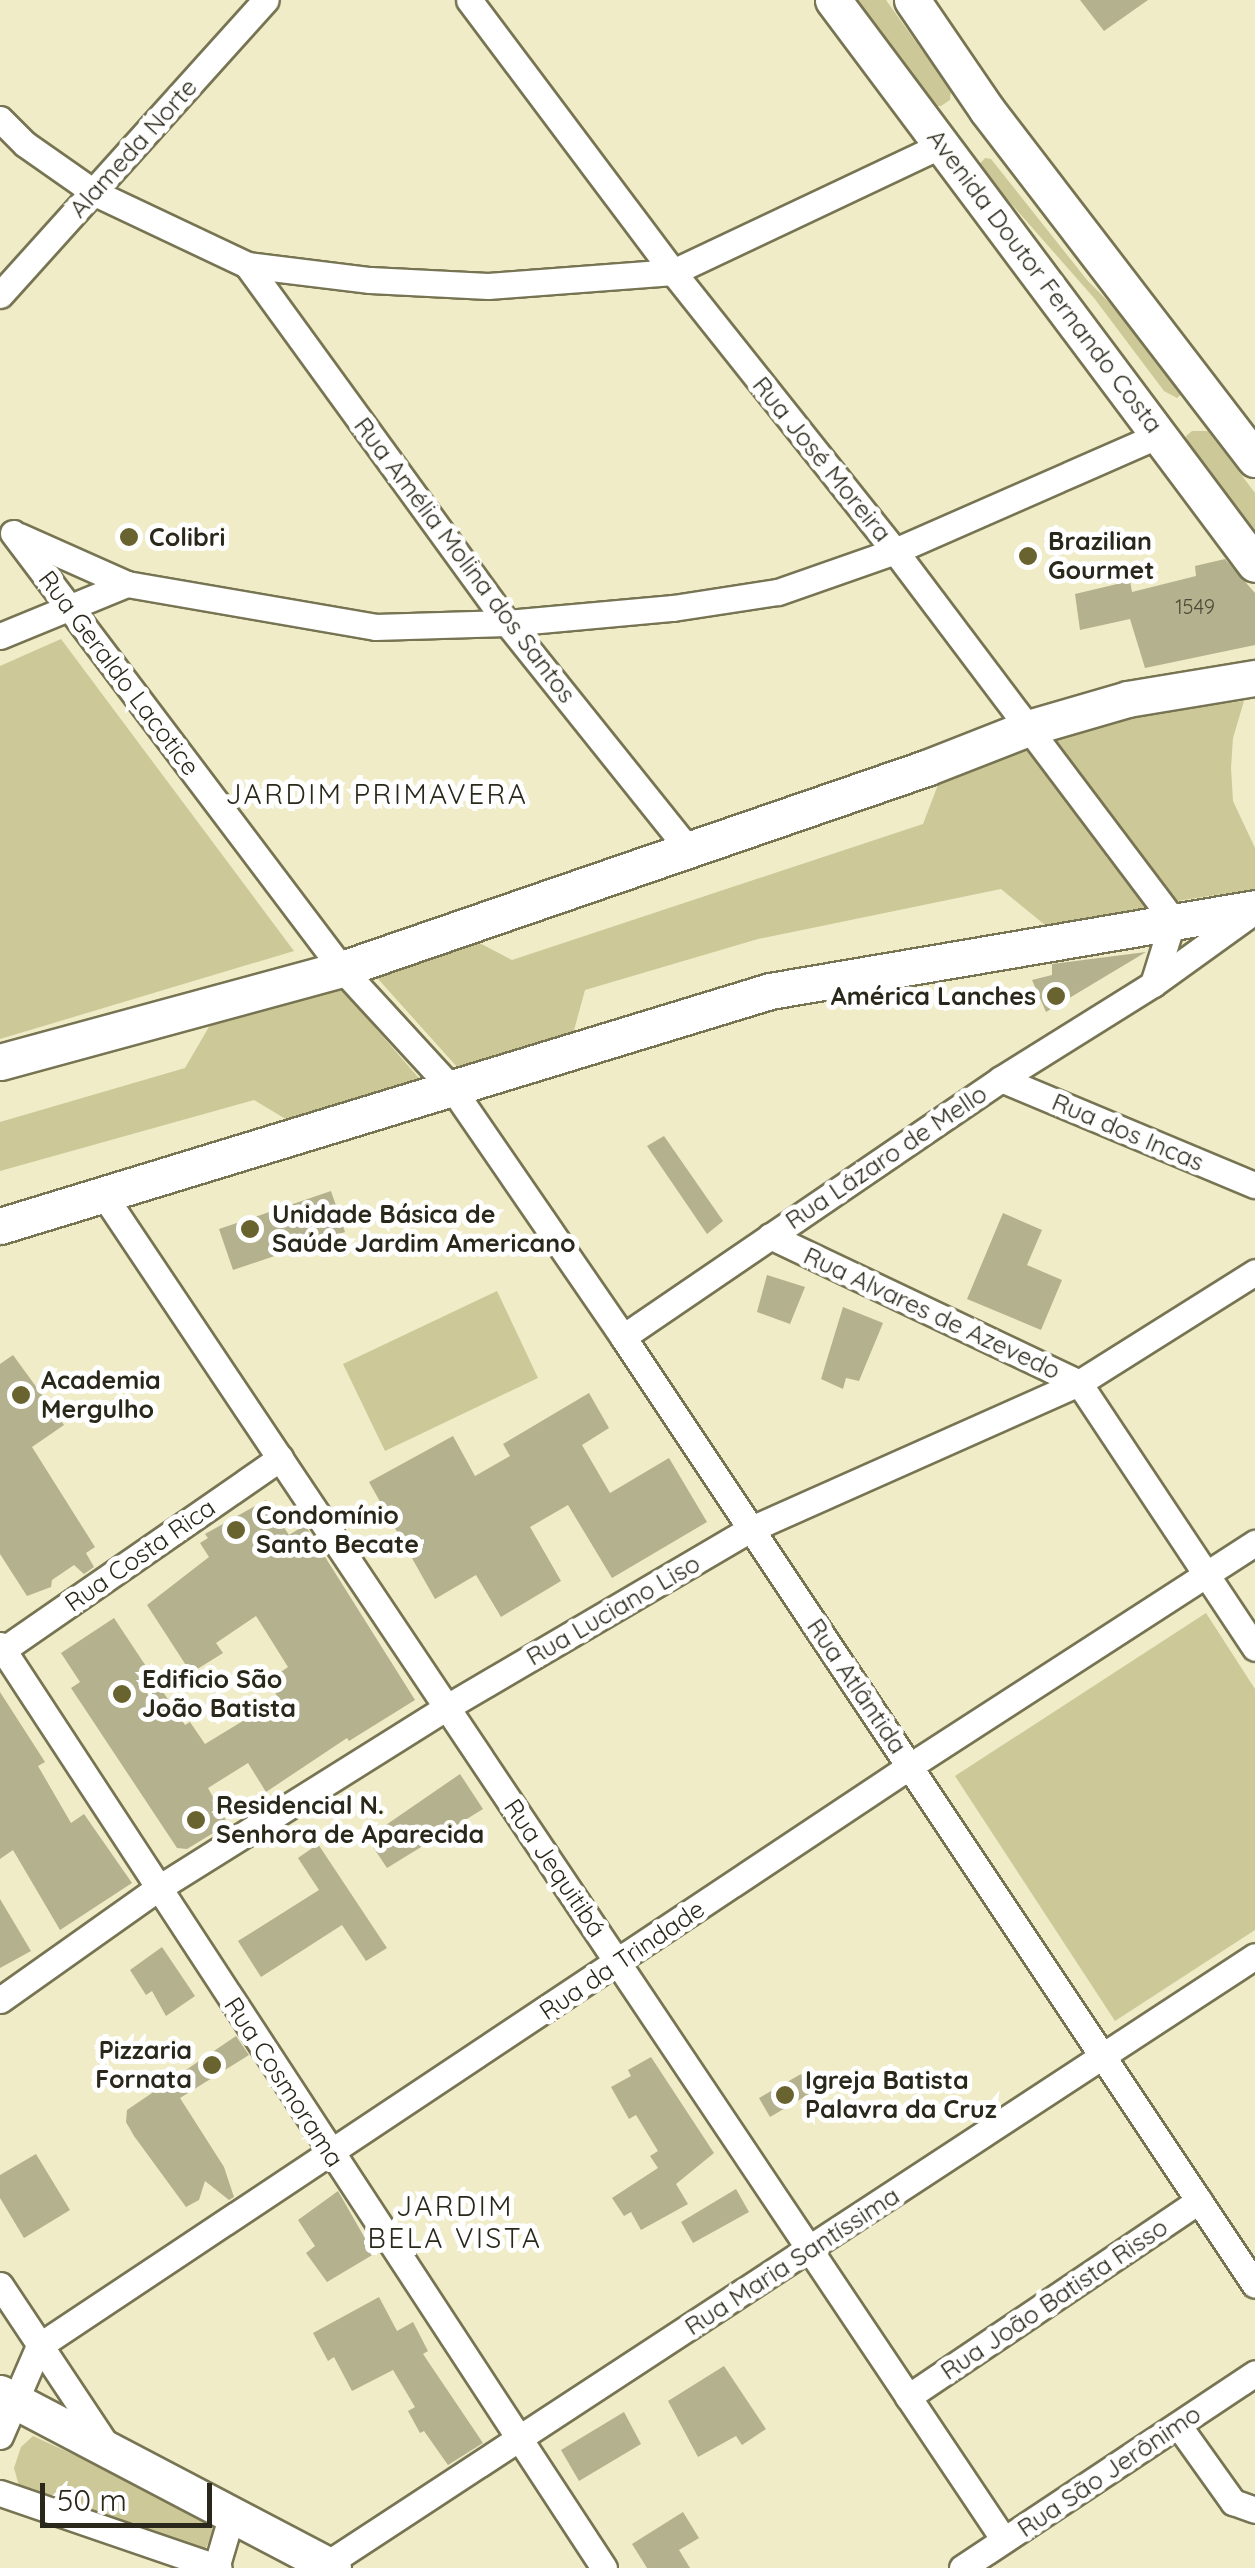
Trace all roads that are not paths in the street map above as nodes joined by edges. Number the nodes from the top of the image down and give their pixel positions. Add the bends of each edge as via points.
1 (266, 0) edge
2 (470, 0) edge
3 (832, 0) edge
4 (912, 0) edge
5 (988, 110) junction
6 (0, 119) edge
7 (942, 145) junction
8 (94, 192) junction
9 (248, 265) junction
10 (673, 272) junction
11 (0, 295) edge
12 (1209, 399) junction
13 (1162, 434) junction
14 (1255, 459) edge
15 (7, 530) edge
16 (895, 551) junction
17 (1255, 564) edge
18 (126, 584) junction
19 (70, 608) junction
20 (507, 622) junction
21 (0, 636) edge
22 (1255, 678) edge
23 (1028, 728) junction
24 (689, 850) junction
25 (1255, 909) edge
26 (1173, 920) junction
27 (342, 969) junction
28 (1153, 984) junction
29 (0, 1062) edge
30 (1001, 1079) junction
31 (454, 1091) junction
32 (1255, 1185) edge
33 (105, 1196) junction
34 (0, 1226) edge
35 (770, 1236) junction
36 (1255, 1272) edge
37 (623, 1337) junction
38 (1079, 1383) junction
39 (280, 1458) junction
40 (751, 1529) junction
41 (1255, 1543) edge
42 (1208, 1576) junction
43 (1255, 1648) edge
44 (1, 1649) edge
45 (447, 1708) junction
46 (910, 1766) junction
47 (157, 1889) junction
48 (1255, 1956) edge
49 (619, 1963) junction
50 (0, 2000) edge
51 (1104, 2056) junction
52 (331, 2152) junction
53 (1199, 2201) junction
54 (810, 2250) junction
55 (0, 2285) edge
56 (1255, 2285) edge
57 (39, 2346) junction
58 (1255, 2373) edge
59 (7, 2396) edge
60 (908, 2397) junction
61 (1178, 2425) junction
62 (0, 2436) edge
63 (516, 2440) junction
64 (108, 2446) junction
65 (0, 2493) edge
66 (1255, 2510) edge
67 (232, 2514) junction
68 (1004, 2540) junction
69 (330, 2566) edge
70 (217, 2568) edge
71 (604, 2568) edge
72 (962, 2568) edge

1 - 8 street, Alameda Norte
2 - 10 street, Rua José Moreira
3 - 7 main road, Avenida Doutor Fernando Costa
4 - 5 main road
5 - 7 main road
5 - 12 main road
6 - 8 street
7 - 10 street
7 - 13 main road, Avenida Doutor Fernando Costa
8 - 9 street
8 - 11 street, Alameda Norte
9 - 10 street via 488,286
9 - 20 street, Rua Amélia Molina dos Santos
10 - 16 street, Rua José Moreira
12 - 13 main road
12 - 14 main road
13 - 16 street
13 - 17 main road, Avenida Doutor Fernando Costa
15 - 18 street
15 - 19 street, Rua Geraldo Lacotice
16 - 20 street via 778,592
16 - 23 street, Rua José Moreira
18 - 19 street
18 - 20 street via 375,627
19 - 21 street
19 - 27 street, Rua Geraldo Lacotice
20 - 24 street, Rua Amélia Molina dos Santos
22 - 23 main road via 1128,699
23 - 24 main road
23 - 26 street, Rua José Moreira
24 - 27 main road
25 - 26 main road
25 - 28 street, Rua Lázaro de Mello
26 - 28 street
26 - 31 main road via 770,991
27 - 29 main road
27 - 31 street, Rua Geraldo Lacotice
28 - 30 street, Rua Lázaro de Mello
30 - 32 street, Rua dos Incas
30 - 35 street, Rua Lázaro de Mello
31 - 33 main road
31 - 37 street, Rua Atlântida
33 - 34 main road
33 - 39 street, Rua Jequitibá
35 - 37 street, Rua Lázaro de Mello
35 - 38 street, Rua Alvares de Azevedo
36 - 38 street, Rua Luciano Liso
37 - 40 street, Rua Atlântida
38 - 40 street, Rua Luciano Liso
38 - 42 street, Rua Alvares de Azevedo
39 - 44 street, Rua Costa Rica
39 - 45 street, Rua Jequitibá
40 - 45 street, Rua Luciano Liso
40 - 46 street, Rua Atlântida
41 - 42 street, Rua da Trindade
42 - 43 street, Rua Alvares de Azevedo
42 - 46 street, Rua da Trindade
44 - 47 street, Rua Cosmorama
45 - 47 street, Rua Luciano Liso
45 - 49 street, Rua Jequitibá
46 - 49 street, Rua da Trindade
46 - 51 street, Rua Atlântida
47 - 50 street, Rua Luciano Liso
47 - 52 street, Rua Cosmorama
48 - 51 street, Rua Maria Santíssima
49 - 52 street, Rua da Trindade
49 - 54 street, Rua Jequitibá
51 - 53 street, Rua Atlântida
51 - 54 street, Rua Maria Santíssima
52 - 57 street, Rua da Trindade
52 - 63 street, Rua Cosmorama
53 - 56 street, Rua Atlântida
53 - 60 street, Rua João Batista Risso
54 - 60 street, Rua Jequitibá
54 - 63 street, Rua Maria Santíssima
55 - 57 street
57 - 59 street
57 - 64 street
58 - 61 street, Rua São Jerônimo
59 - 62 street
59 - 64 main road
60 - 68 street, Rua Jequitibá
61 - 66 street via 1233,2502
61 - 68 street, Rua São Jerônimo
63 - 69 street, Rua Maria Santíssima
63 - 71 street, Rua Cosmorama
64 - 67 main road
65 - 70 street
67 - 69 main road
67 - 70 street
68 - 72 street, Rua São Jerônimo

